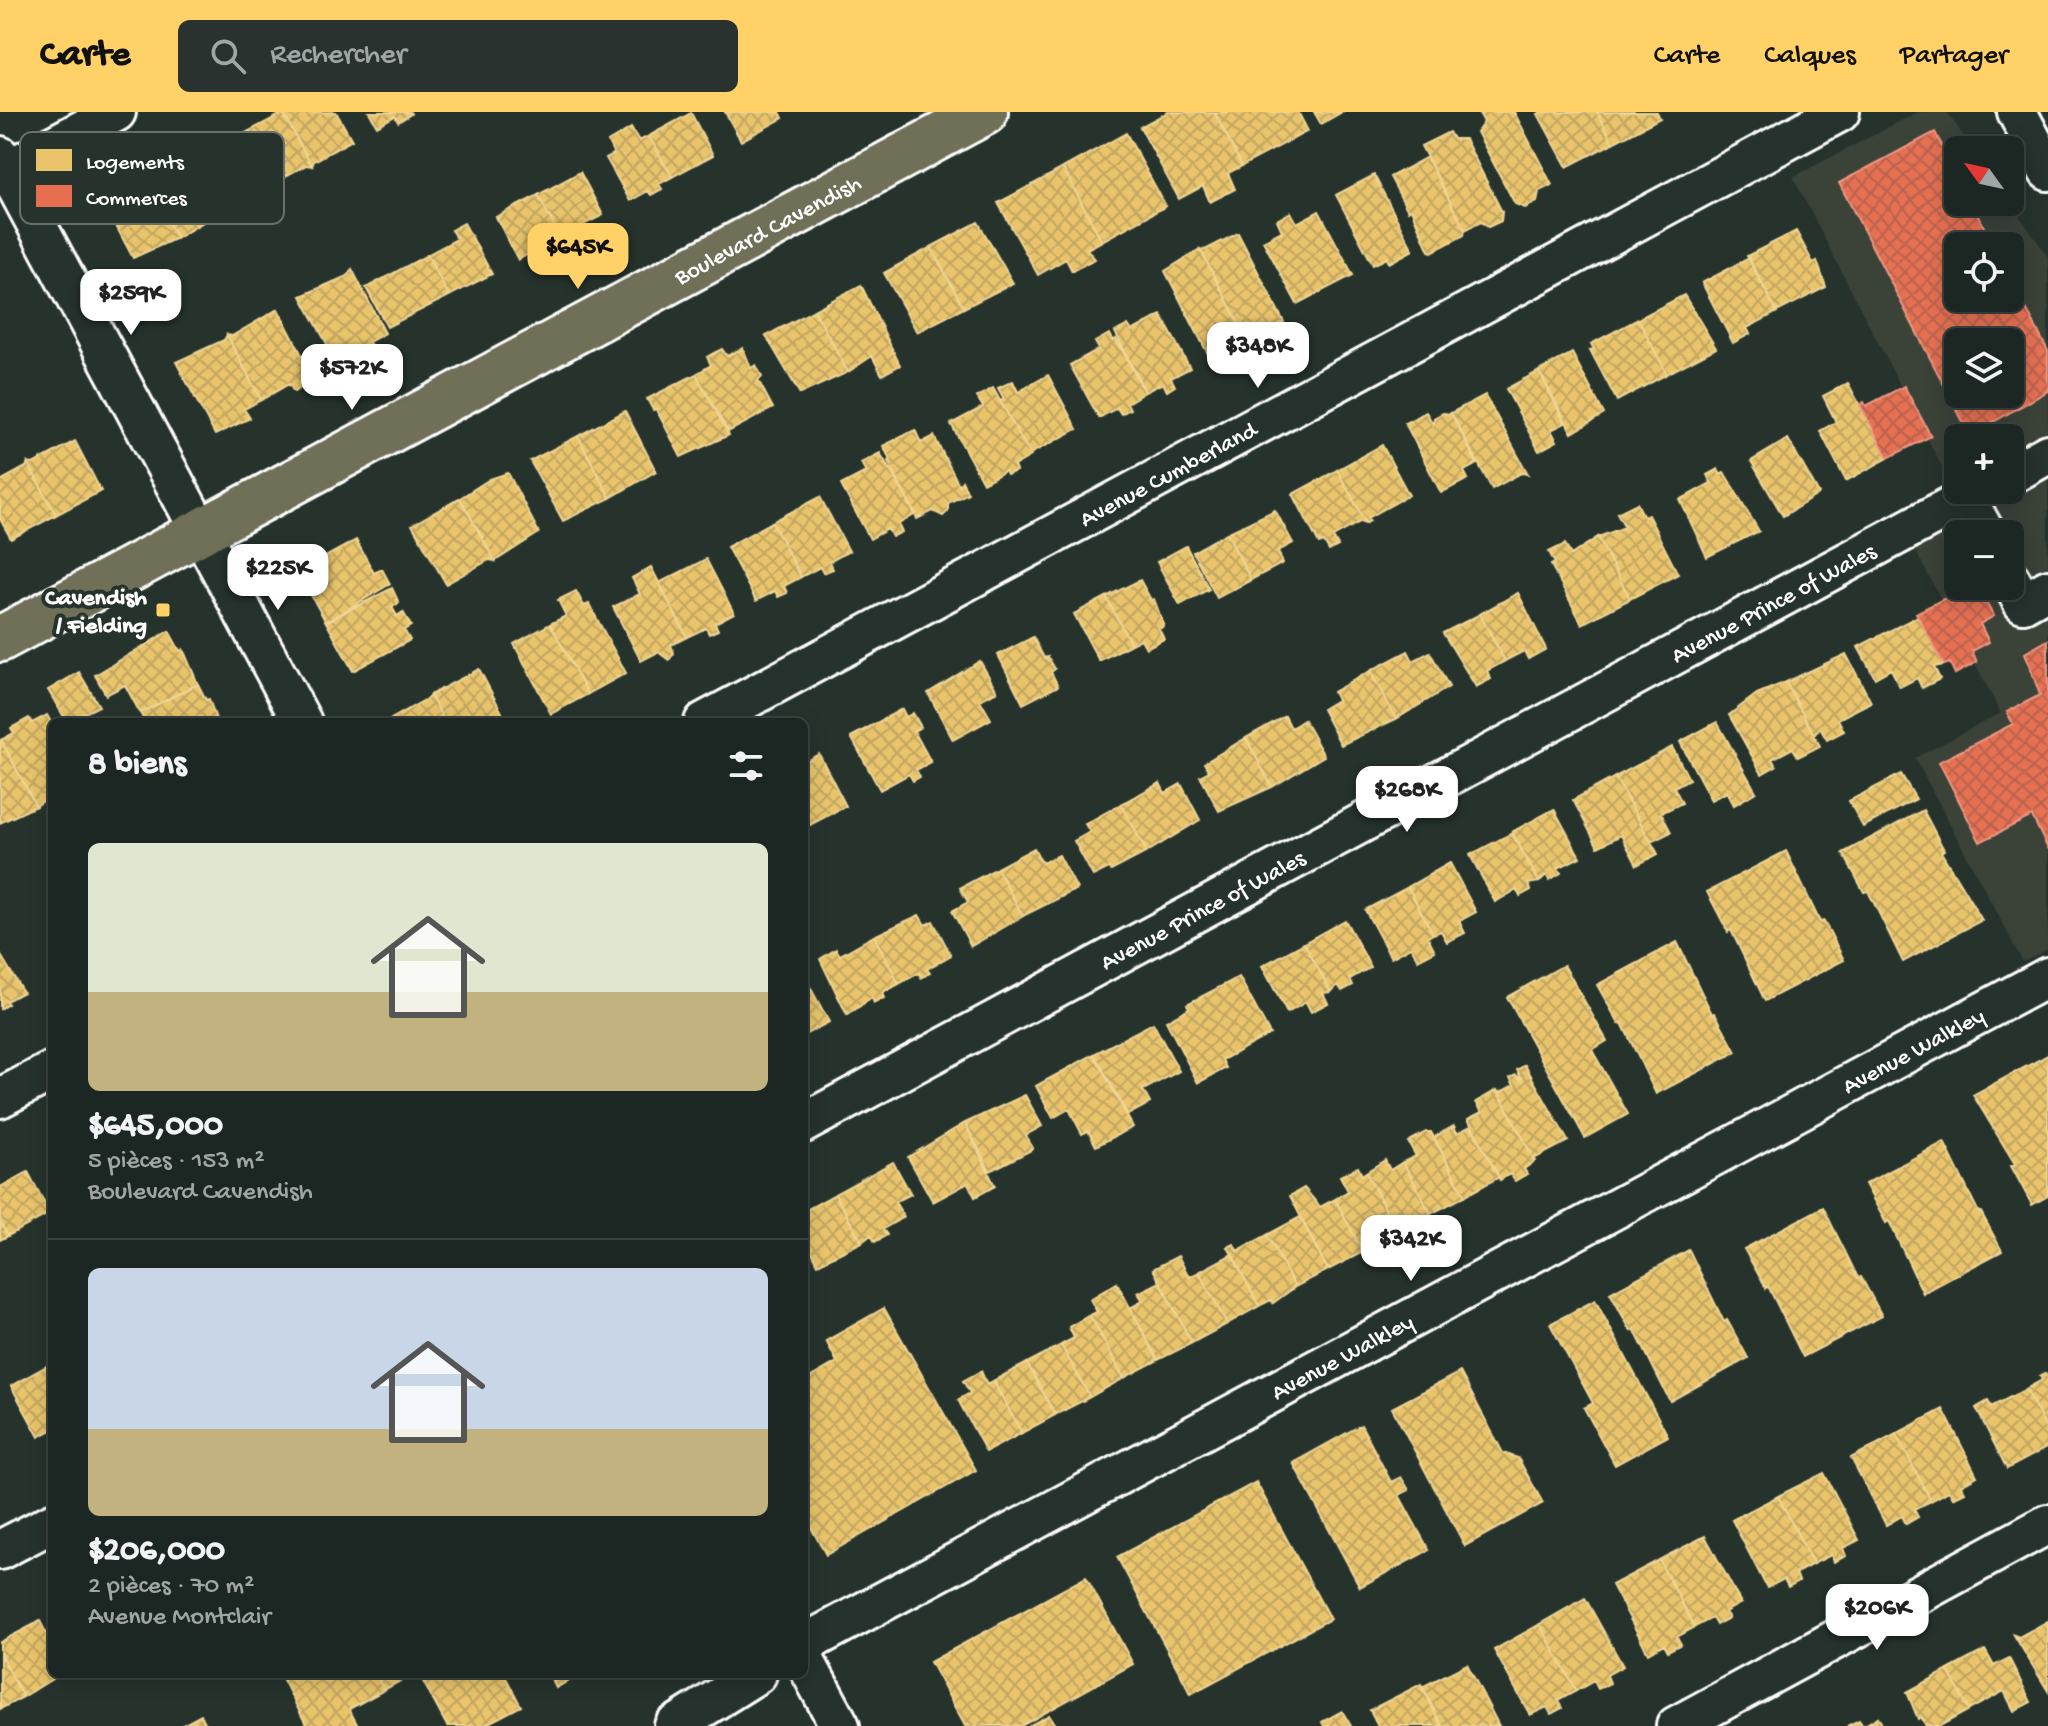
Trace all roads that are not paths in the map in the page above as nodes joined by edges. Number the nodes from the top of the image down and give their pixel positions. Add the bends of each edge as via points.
1 (116, 112) edge
2 (985, 112) edge
3 (1840, 112) edge
4 (2017, 112) edge
5 (75, 132) edge
6 (3, 167) edge
7 (2048, 171) edge
8 (20, 199) edge
9 (34, 224) edge
10 (2048, 454) edge
11 (2024, 467) edge
12 (1955, 504) edge
13 (199, 533) junction
14 (2048, 589) edge
15 (2021, 600) edge
16 (0, 639) edge
17 (300, 718) edge
18 (711, 718) edge
19 (2048, 977) edge
20 (48, 1073) edge
21 (0, 1098) edge
22 (808, 1121) edge
23 (2048, 1524) edge
24 (48, 1525) edge
25 (0, 1550) edge
26 (808, 1642) edge
27 (808, 1666) edge
28 (751, 1678) edge
29 (674, 1726) edge
30 (840, 1726) edge
31 (1676, 1726) edge

1 - 5 street
2 - 13 main road, Boulevard Cavendish
3 - 18 street, Avenue Cumberland
4 - 7 street
6 - 8 street
9 - 13 street
10 - 11 street
12 - 22 street, Avenue Prince of Wales
13 - 16 main road, Boulevard Cavendish
13 - 17 street
14 - 15 street
19 - 26 street, Avenue Walkley
20 - 21 street
23 - 31 street
24 - 25 street
27 - 30 street
28 - 29 street

